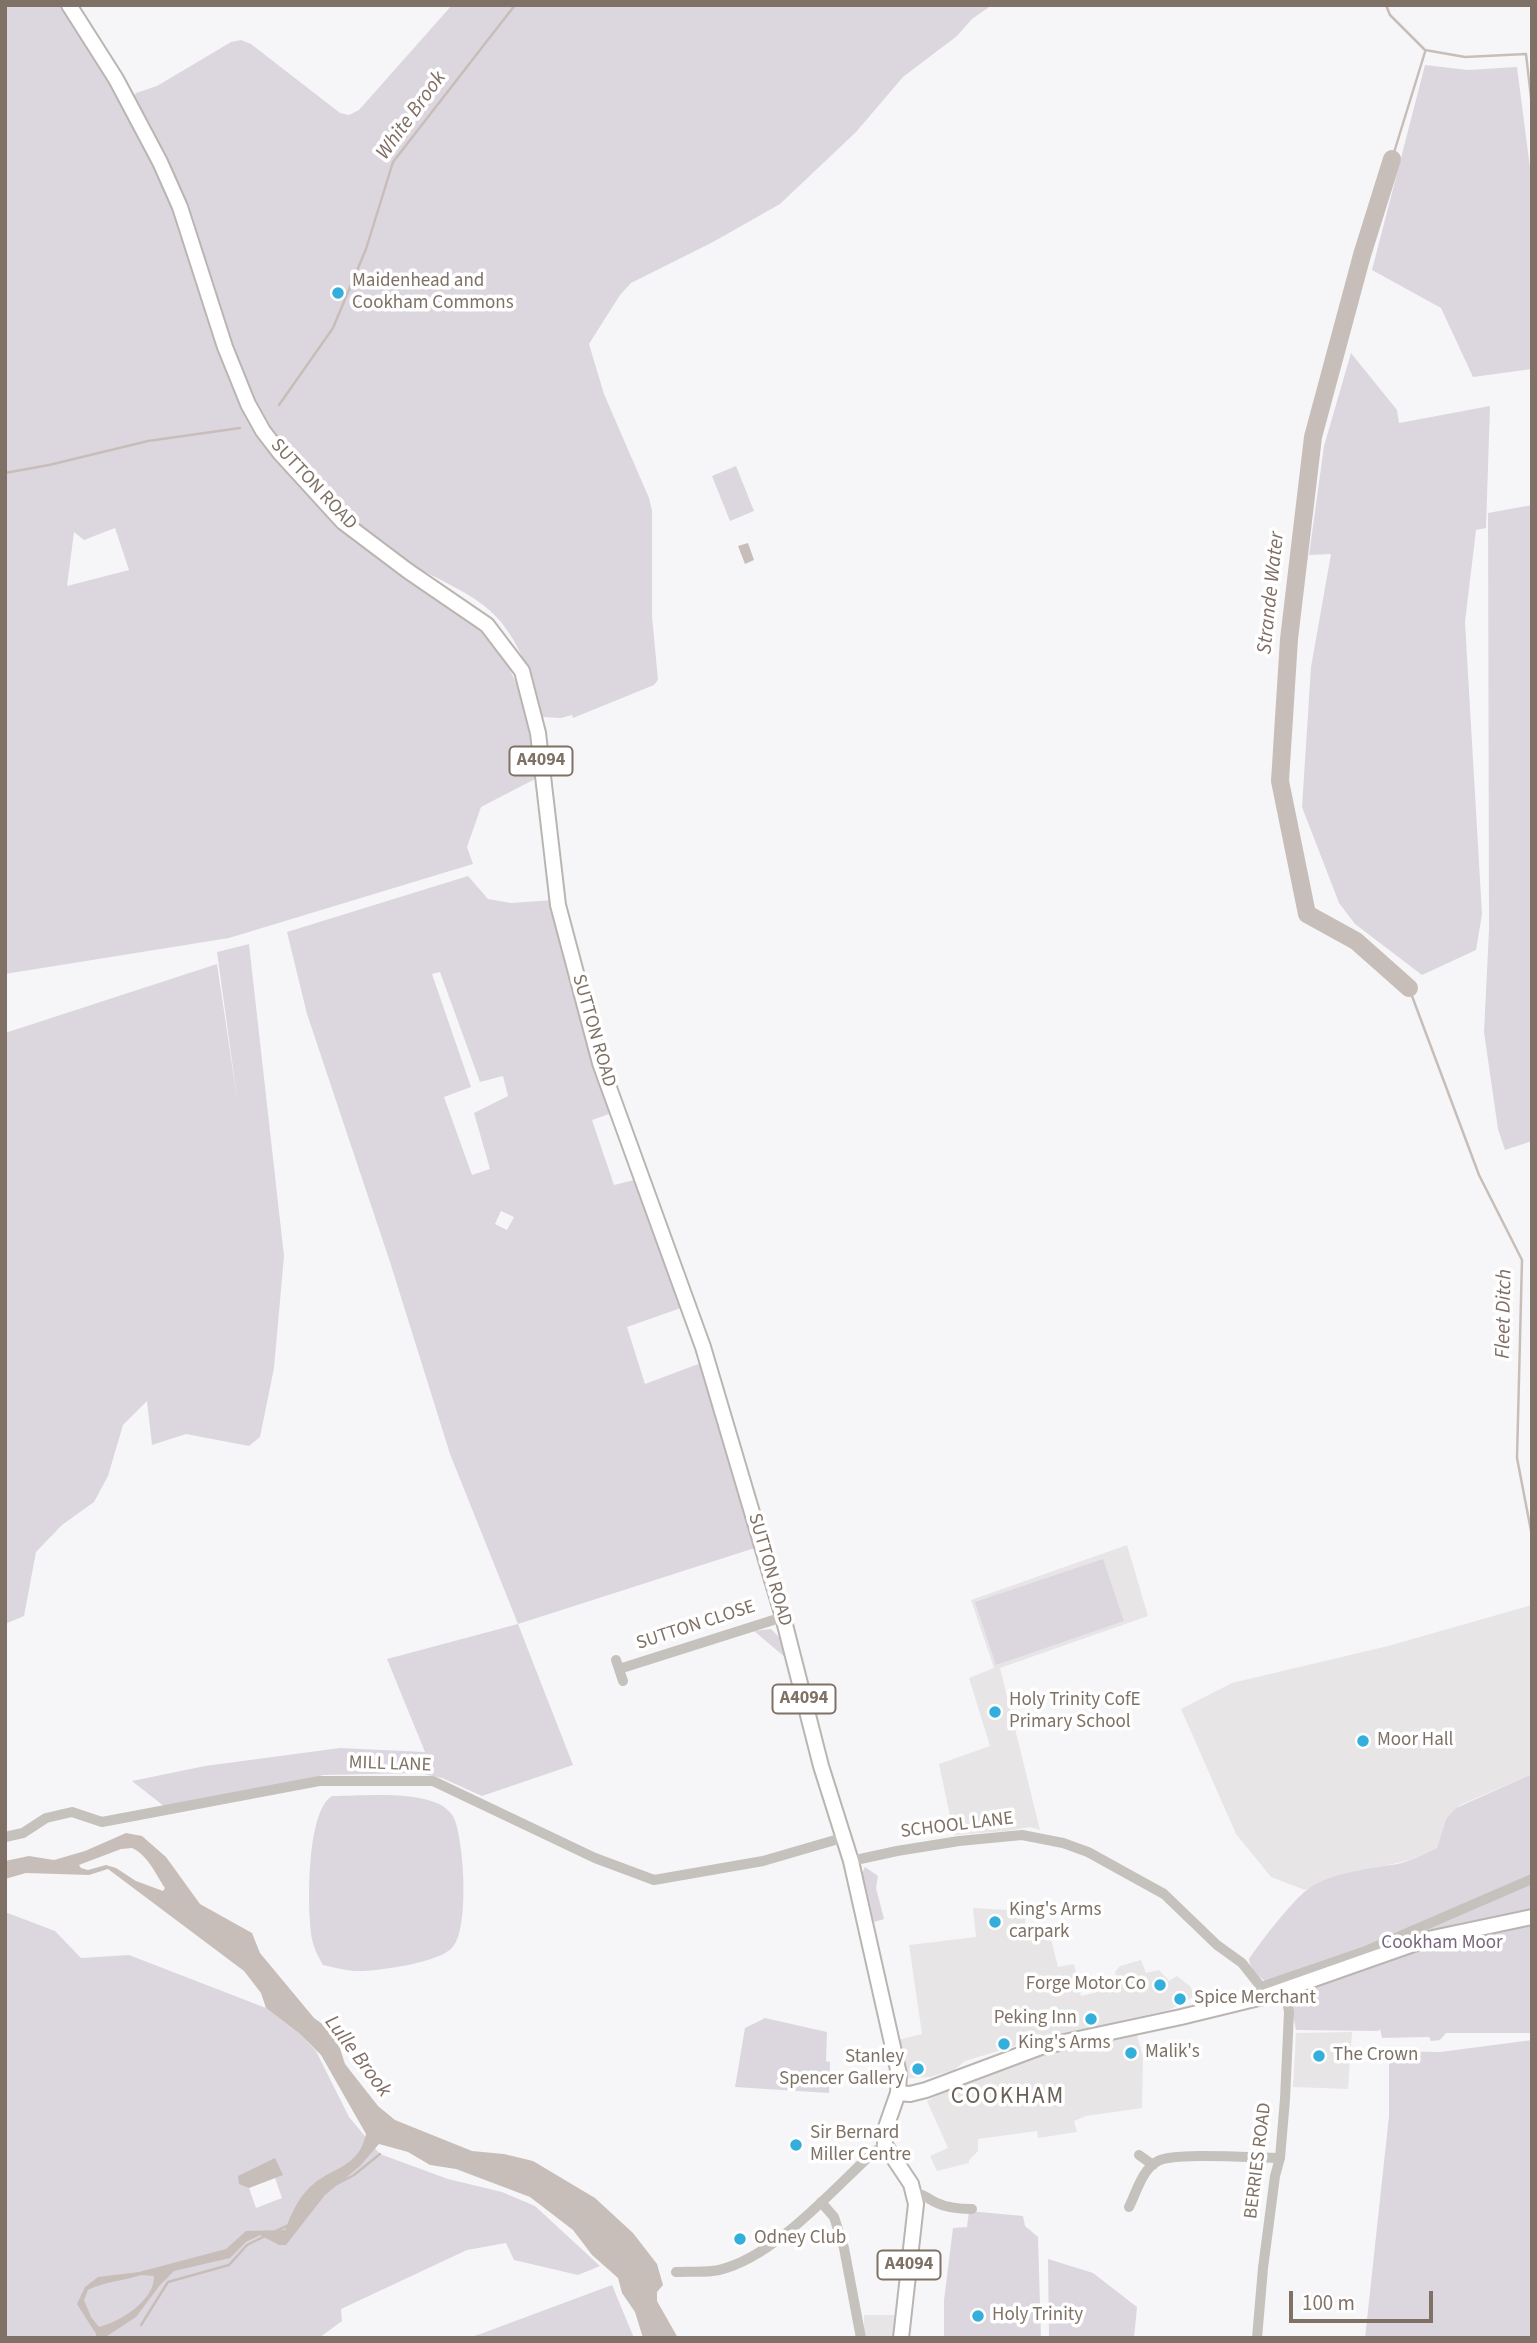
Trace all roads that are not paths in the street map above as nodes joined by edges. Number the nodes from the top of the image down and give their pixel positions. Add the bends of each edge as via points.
1 (69, 5) edge
2 (783, 1617) junction
3 (623, 1681) dead end
4 (5, 1837) edge
5 (842, 1838) junction
6 (850, 1861) junction
7 (1532, 1879) edge
8 (1532, 1917) edge
9 (1285, 1989) junction
10 (1262, 1992) junction
11 (898, 2094) junction
12 (885, 2145) junction
13 (1139, 2155) dead end
14 (1280, 2158) junction
15 (1153, 2165) junction
16 (915, 2193) junction
17 (821, 2202) junction
18 (1129, 2207) dead end
19 (972, 2209) dead end
20 (676, 2272) dead end
21 (861, 2338) edge
22 (901, 2338) edge
23 (1257, 2338) edge

1 - 2 main road, SUTTON ROAD / A4094 via 116,79 160,162 180,207 225,346 263,431 343,522 487,625 522,671 538,733 558,905 600,1063 703,1347
2 - 3 street, SUTTON CLOSE via 618,1664
2 - 5 main road, SUTTON ROAD / A4094
4 - 5 street, MILL LANE via 72,1812 102,1822 319,1781 433,1781 595,1858 654,1880 763,1861
5 - 6 main road, SUTTON ROAD / A4094
6 - 10 street, SCHOOL LANE via 1010,1836 1063,1843 1164,1894 1242,1963
6 - 11 main road, SUTTON ROAD / A4094 via 900,2074
7 - 10 street
8 - 9 main road via 1428,1940
9 - 10 main road
9 - 14 street, BERRIES ROAD via 1289,2012
10 - 11 main road via 1181,2017 1041,2047 926,2091
11 - 12 main road, A4094 via 885,2130
12 - 16 main road
12 - 17 street
13 - 15 street
14 - 15 street via 1176,2157
14 - 23 street, BERRIES ROAD
15 - 18 street
16 - 19 street via 938,2204
16 - 22 main road, A4094
17 - 20 street via 773,2244 745,2260 718,2271
17 - 21 street via 834,2217 844,2248

